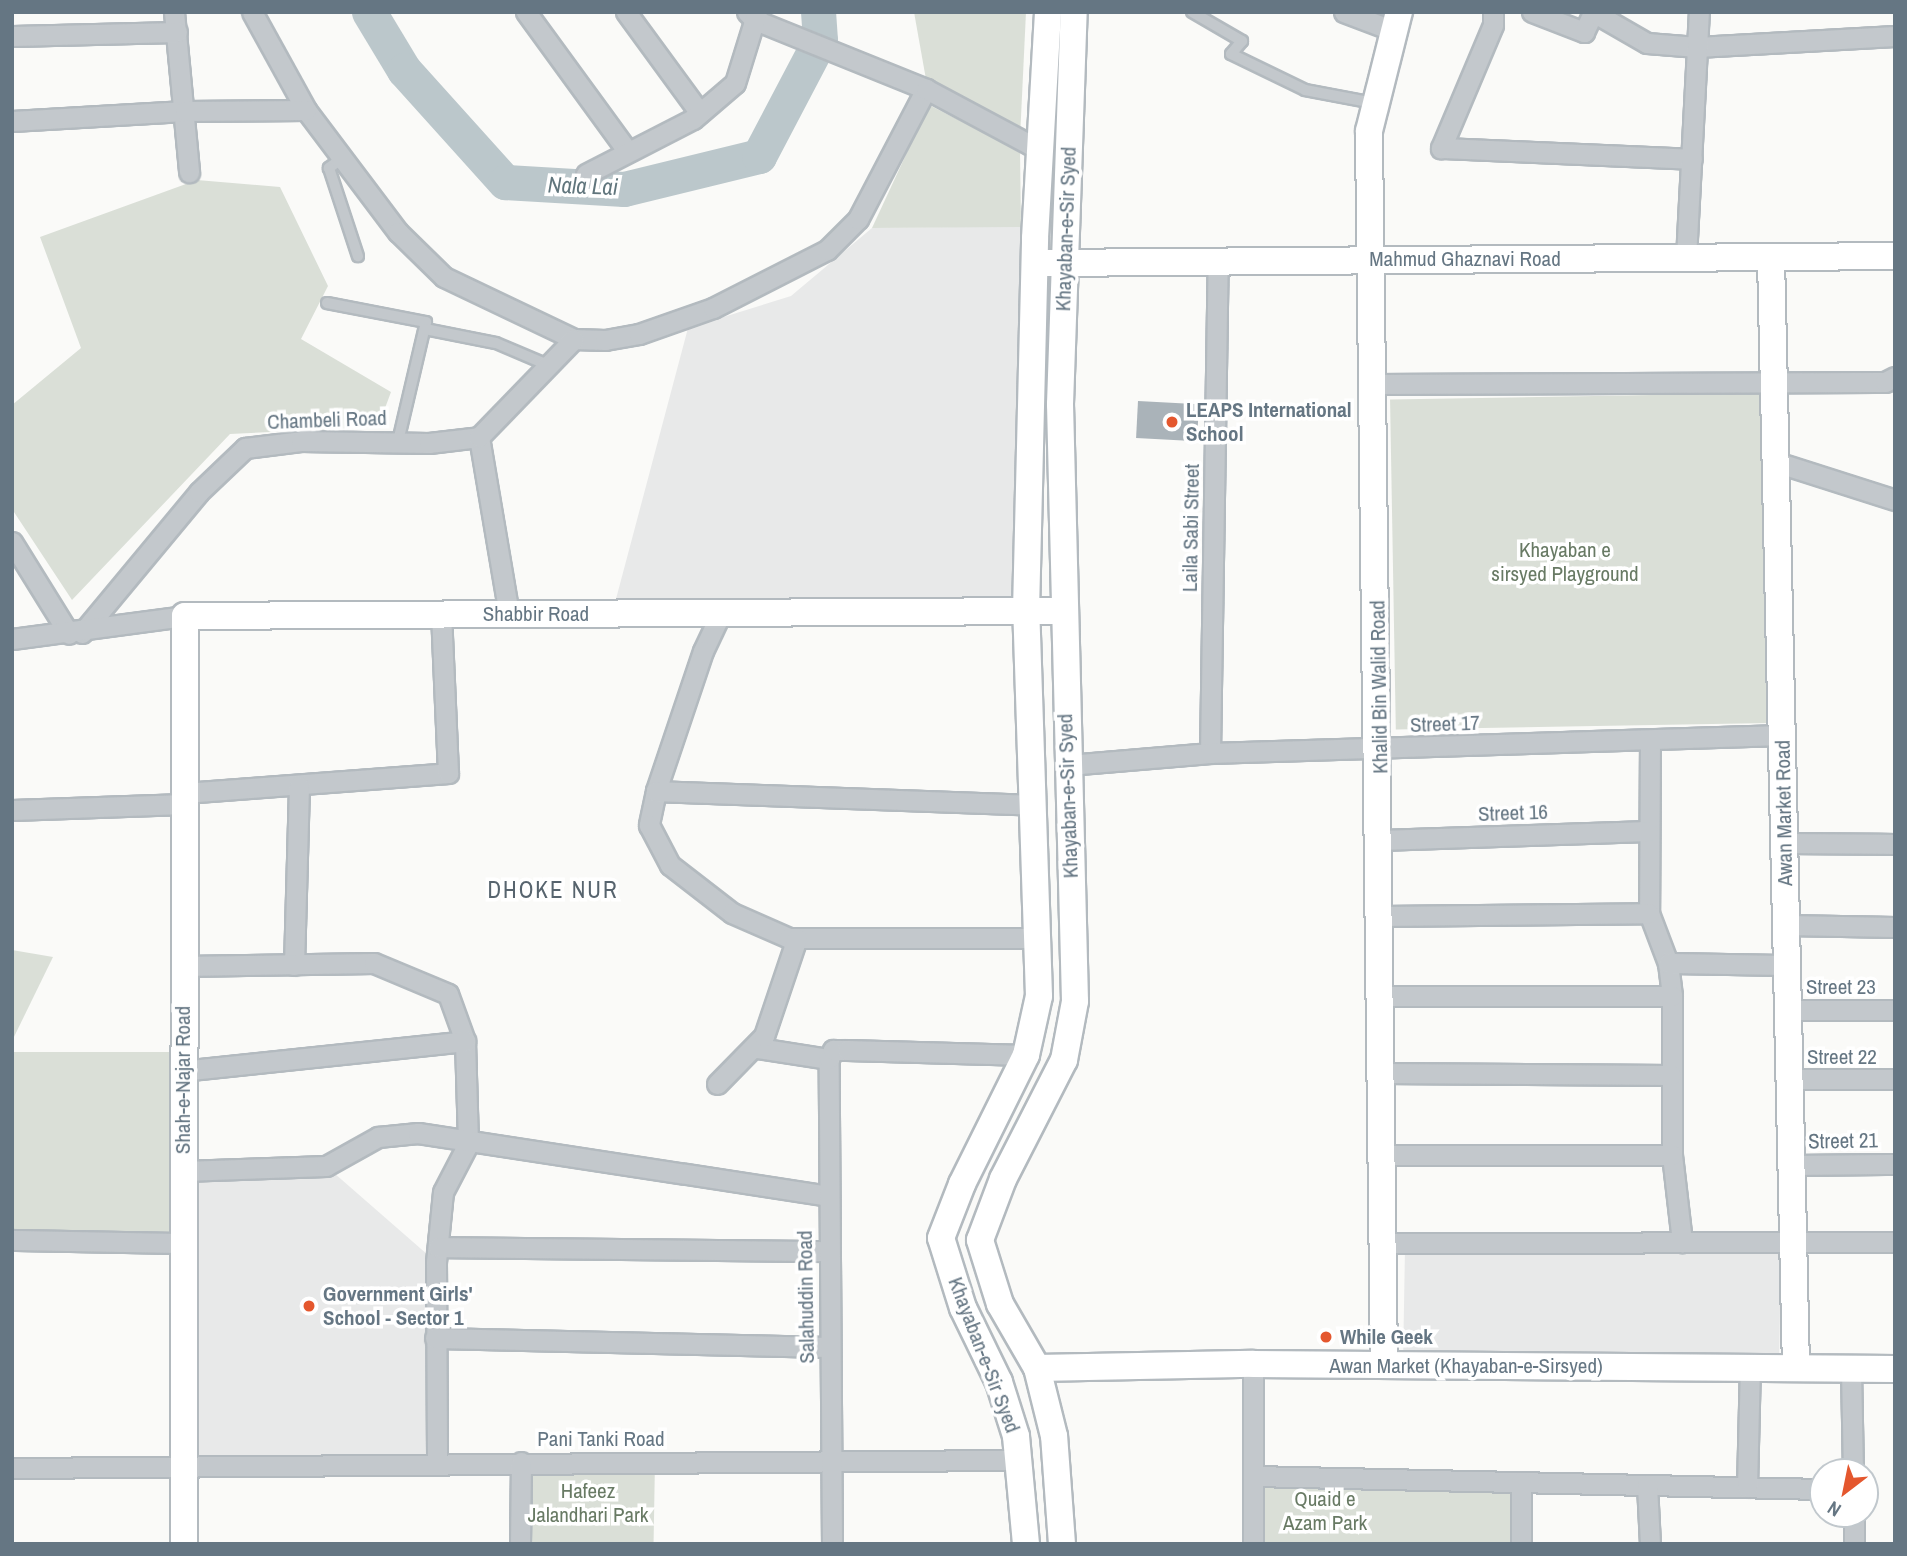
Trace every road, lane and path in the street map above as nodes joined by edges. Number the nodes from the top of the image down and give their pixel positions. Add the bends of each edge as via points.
1 (174, 12) edge
2 (252, 12) edge
3 (526, 12) edge
4 (626, 12) edge
5 (1048, 12) edge
6 (1074, 12) edge
7 (1192, 12) edge
8 (1344, 12) edge
9 (1493, 12) edge
10 (1532, 12) edge
11 (1699, 12) edge
12 (1593, 13) edge
13 (758, 18) edge
14 (1397, 22) edge
15 (177, 32) junction
16 (12, 36) edge
17 (1895, 36) edge
18 (1697, 47) junction
19 (920, 87) junction
20 (1374, 103) junction
21 (306, 110) junction
22 (185, 111) junction
23 (700, 113) junction
24 (12, 121) edge
25 (1040, 150) junction
26 (628, 152) junction
27 (345, 157) junction
28 (1692, 159) junction
29 (189, 172) dead end
30 (586, 174) dead end
31 (358, 256) dead end
32 (1895, 256) edge
33 (1686, 258) junction
34 (1771, 258) junction
35 (1373, 260) junction
36 (1035, 263) junction
37 (1218, 263) junction
38 (1065, 264) junction
39 (327, 303) dead end
40 (425, 329) junction
41 (573, 339) junction
42 (548, 365) junction
43 (1895, 377) edge
44 (1774, 380) junction
45 (1374, 384) junction
46 (479, 437) junction
47 (398, 441) junction
48 (1776, 462) junction
49 (1895, 500) edge
50 (12, 542) edge
51 (1026, 611) junction
52 (1062, 611) junction
53 (721, 613) junction
54 (509, 614) junction
55 (441, 615) junction
56 (186, 616) junction
57 (75, 634) junction
58 (12, 639) edge
59 (1782, 735) junction
60 (1650, 740) junction
61 (1380, 748) junction
62 (1210, 753) junction
63 (1068, 765) junction
64 (299, 786) junction
65 (656, 790) junction
66 (184, 799) junction
67 (1032, 805) junction
68 (12, 810) edge
69 (1648, 831) junction
70 (1380, 840) junction
71 (1784, 843) junction
72 (1895, 844) edge
73 (1649, 913) junction
74 (1381, 916) junction
75 (1786, 925) junction
76 (1895, 927) edge
77 (797, 938) junction
78 (1039, 938) junction
79 (1668, 963) junction
80 (294, 965) junction
81 (1787, 965) junction
82 (183, 966) junction
83 (1382, 996) junction
84 (1672, 996) junction
85 (1788, 1010) junction
86 (1895, 1010) edge
87 (465, 1041) junction
88 (758, 1048) junction
89 (831, 1054) junction
90 (1026, 1055) junction
91 (181, 1071) junction
92 (1382, 1073) junction
93 (1671, 1075) junction
94 (1790, 1079) junction
95 (1895, 1079) edge
96 (717, 1084) dead end
97 (468, 1144) junction
98 (1672, 1155) junction
99 (1383, 1156) junction
100 (1792, 1164) junction
101 (1895, 1164) edge
102 (183, 1171) junction
103 (828, 1196) junction
104 (12, 1240) edge
105 (1682, 1242) junction
106 (1794, 1242) junction
107 (1895, 1242) edge
108 (182, 1243) junction
109 (1384, 1243) junction
110 (438, 1247) junction
111 (828, 1251) junction
112 (435, 1338) junction
113 (830, 1347) junction
114 (1253, 1364) junction
115 (1384, 1365) junction
116 (1037, 1368) junction
117 (1750, 1368) junction
118 (1796, 1368) junction
119 (1851, 1368) junction
120 (1895, 1369) edge
121 (1853, 1458) edge
122 (831, 1460) junction
123 (1019, 1460) junction
124 (437, 1462) junction
125 (521, 1462) junction
126 (183, 1464) junction
127 (12, 1468) edge
128 (1253, 1476) junction
129 (1521, 1482) junction
130 (1647, 1485) junction
131 (1747, 1487) junction
132 (1809, 1489) edge
133 (184, 1544) edge
134 (520, 1544) edge
135 (832, 1544) edge
136 (1026, 1544) edge
137 (1062, 1544) edge
138 (1253, 1544) edge
139 (1521, 1544) edge
140 (1650, 1544) edge

1 - 15 street
2 - 21 street
3 - 26 street
4 - 23 street
5 - 25 street, Khayaban-e-Sir Syed
6 - 38 street, Khayaban-e-Sir Syed
7 - 20 lane via 1242,41 1231,54 1305,90
8 - 14 street
9 - 28 street via 1493,25 1441,148
10 - 12 street via 1584,32
11 - 18 street
12 - 18 street via 1647,43
13 - 19 street
13 - 23 street via 735,83
14 - 20 street, Khalid Bin Walid Road
15 - 16 street
15 - 22 street
17 - 18 street
18 - 28 street
19 - 25 street
19 - 41 street via 858,219 827,250 713,308 639,334
20 - 35 street, Khalid Bin Walid Road via 1369,131
21 - 22 street
21 - 27 street
22 - 24 street
22 - 29 street
23 - 26 street
25 - 36 street, Khayaban-e-Sir Syed
26 - 30 street
27 - 31 lane via 329,168
27 - 41 street via 398,232 444,277
28 - 33 street
32 - 34 street, Mahmud Ghaznavi Road
33 - 34 street, Mahmud Ghaznavi Road
33 - 35 street, Mahmud Ghaznavi Road
34 - 44 street, Awan Market Road
35 - 37 street, Mahmud Ghaznavi Road
35 - 45 street, Khalid Bin Walid Road
36 - 38 street, Mahmud Ghaznavi Road
36 - 51 street, Khayaban-e-Sir Syed
37 - 38 street, Mahmud Ghaznavi Road
37 - 62 street, Laila Sabi Street
38 - 52 street, Khayaban-e-Sir Syed via 1060,404
39 - 40 lane via 426,322
40 - 42 lane via 496,343
40 - 47 lane
41 - 42 street
42 - 46 street
43 - 44 street via 1885,382
44 - 45 street
44 - 48 street, Awan Market Road
45 - 61 street, Khalid Bin Walid Road
46 - 47 street, Chambeli Road via 429,443
46 - 54 street
47 - 57 street, Chambeli Road via 301,440 246,448 199,492
48 - 49 street
48 - 59 street, Awan Market Road
50 - 57 street
51 - 52 street, Shabbir Road
51 - 53 street, Shabbir Road
51 - 67 street, Khayaban-e-Sir Syed
52 - 63 street, Khayaban-e-Sir Syed
53 - 54 street, Shabbir Road
53 - 65 street via 703,651
54 - 55 street, Shabbir Road
55 - 56 street, Shabbir Road
55 - 64 street via 447,773
56 - 57 street, Shabbir Road
56 - 66 street, Shah-e-Najar Road
57 - 58 street, Shabbir Road
59 - 60 street, Street 17
59 - 71 street, Awan Market Road
60 - 61 street, Street 17
60 - 69 street
61 - 62 street, Street 17
61 - 70 street, Khalid Bin Walid Road
62 - 63 street, Street 17
63 - 116 street, Khayaban-e-Sir Syed via 1072,1032 1063,1060 1003,1179 980,1240 1000,1304
64 - 66 street
64 - 80 street
65 - 67 street
65 - 77 street via 649,825 670,865 732,913
66 - 68 street
66 - 82 street, Shah-e-Najar Road
67 - 78 street, Khayaban-e-Sir Syed
69 - 70 street, Street 16
69 - 73 street
70 - 74 street, Khalid Bin Walid Road
71 - 72 street
71 - 75 street, Awan Market Road
73 - 74 street
73 - 79 street
74 - 83 street, Khalid Bin Walid Road
75 - 76 street
75 - 81 street, Awan Market Road
77 - 78 street
77 - 88 street
78 - 90 street, Khayaban-e-Sir Syed via 1039,996
79 - 81 street
79 - 84 street
80 - 82 street
80 - 87 street via 374,963 448,993
81 - 85 street, Awan Market Road
82 - 91 street, Shah-e-Najar Road
83 - 84 street
83 - 92 street, Khalid Bin Walid Road
84 - 93 street
85 - 86 street, Street 23
85 - 94 street, Awan Market Road
87 - 91 street
87 - 97 street
88 - 89 street
88 - 96 street
89 - 90 street
89 - 103 street, Salahuddin Road
90 - 123 street, Khayaban-e-Sir Syed via 962,1184 941,1238 963,1308 999,1382
91 - 102 street, Shah-e-Najar Road
92 - 93 street
92 - 99 street, Khalid Bin Walid Road
93 - 98 street
94 - 95 street, Street 22
94 - 100 street, Awan Market Road
97 - 102 street via 398,1133 378,1137 326,1166
97 - 103 street
97 - 110 street via 443,1192
98 - 99 street
98 - 105 street
99 - 109 street, Khalid Bin Walid Road
100 - 101 street, Street 21
100 - 106 street, Awan Market Road
102 - 108 street, Shah-e-Najar Road
103 - 111 street, Salahuddin Road
104 - 108 street
105 - 106 street
105 - 109 street
106 - 107 street
106 - 118 street, Awan Market Road
108 - 126 street, Shah-e-Najar Road
109 - 115 street, Khalid Bin Walid Road
110 - 111 street
110 - 112 street
111 - 113 street, Salahuddin Road
112 - 113 street
112 - 124 street
113 - 122 street, Salahuddin Road
114 - 115 street, Awan Market (Khayaban-e-Sirsyed)
114 - 116 street, Awan Market (Khayaban-e-Sirsyed)
114 - 128 street
115 - 117 street, Awan Market (Khayaban-e-Sirsyed)
116 - 137 street, Khayaban-e-Sir Syed via 1054,1436
117 - 118 street, Awan Market (Khayaban-e-Sirsyed)
117 - 131 street
118 - 119 street, Awan Market (Khayaban-e-Sirsyed)
119 - 120 street, Awan Market (Khayaban-e-Sirsyed)
119 - 121 street
122 - 123 street, Pani Tanki Road
122 - 125 street, Pani Tanki Road
122 - 135 street, Salahuddin Road
123 - 136 street, Khayaban-e-Sir Syed
124 - 125 street, Pani Tanki Road
124 - 126 street, Pani Tanki Road
125 - 134 street
126 - 127 street, Pani Tanki Road
126 - 133 street, Shah-e-Najar Road
128 - 129 street
128 - 138 street
129 - 130 street
129 - 139 street
130 - 131 street
130 - 140 street
131 - 132 street

